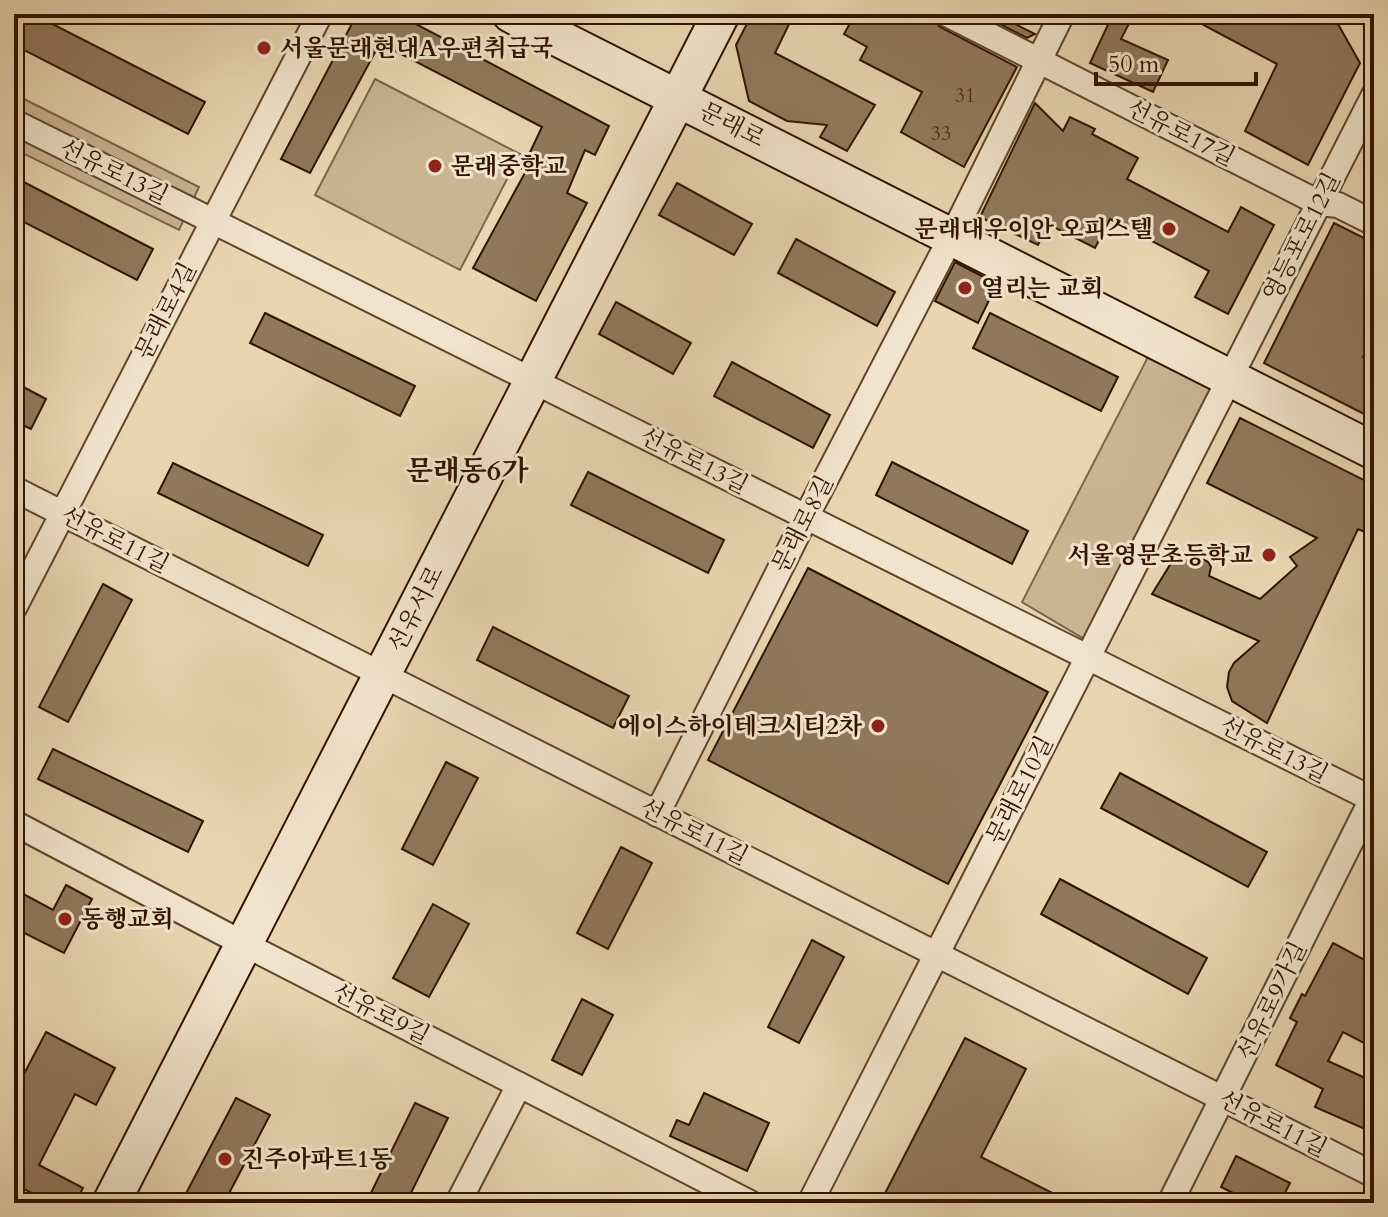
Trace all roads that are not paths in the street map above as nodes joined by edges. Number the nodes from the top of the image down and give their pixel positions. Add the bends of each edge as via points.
1 (320, 14) edge
2 (511, 14) edge
3 (721, 14) edge
4 (947, 14) edge
5 (1062, 14) edge
6 (1039, 62) junction
7 (1374, 95) edge
8 (678, 98) junction
9 (14, 122) edge
10 (1319, 203) junction
11 (213, 221) junction
12 (1374, 223) edge
13 (952, 235) junction
14 (1230, 378) junction
15 (533, 381) junction
16 (1374, 451) edge
17 (14, 489) edge
18 (62, 514) junction
19 (806, 517) junction
20 (14, 608) edge
21 (1088, 657) junction
22 (382, 675) junction
23 (1373, 799) edge
24 (657, 814) junction
25 (14, 823) edge
26 (244, 944) junction
27 (936, 955) junction
28 (519, 1085) junction
29 (1223, 1100) junction
30 (1374, 1175) edge
31 (111, 1203) edge
32 (458, 1203) edge
33 (750, 1203) edge
34 (810, 1203) edge
35 (1170, 1203) edge

1 - 11 street, 문래로4길
2 - 8 street, 문래로
3 - 8 street, 선유서로
4 - 6 street, 선유로17길
5 - 6 street
6 - 10 street, 선유로17길
6 - 13 street
7 - 10 street, 영등포로12길
8 - 13 street, 문래로
8 - 15 street, 선유서로
9 - 11 street, 선유로13길
10 - 12 street, 선유로17길 via 1338,205
10 - 14 street, 영등포로12길
11 - 15 street, 선유로13길
11 - 18 street, 문래로4길
13 - 14 street, 문래로
13 - 19 street, 문래로8길
14 - 16 street, 문래로
14 - 21 street, 문래로10길
15 - 19 street, 선유로13길
15 - 22 street, 선유서로
17 - 18 street, 선유로11길
18 - 20 street, 문래로4길
18 - 22 street, 선유로11길
19 - 21 street, 선유로13길
19 - 24 street, 문래로8길
21 - 23 street, 선유로13길
21 - 27 street, 문래로10길
22 - 24 street, 선유로11길
22 - 26 street, 선유서로
23 - 29 street, 선유로9가길
24 - 27 street, 선유로11길
25 - 26 street, 선유로9길
26 - 28 street, 선유로9길
26 - 31 street, 선유서로
27 - 29 street, 선유로11길
27 - 34 street, 문래로10길
28 - 32 street
28 - 33 street, 선유로9길
29 - 30 street, 선유로11길
29 - 35 street, 선유로9가길

